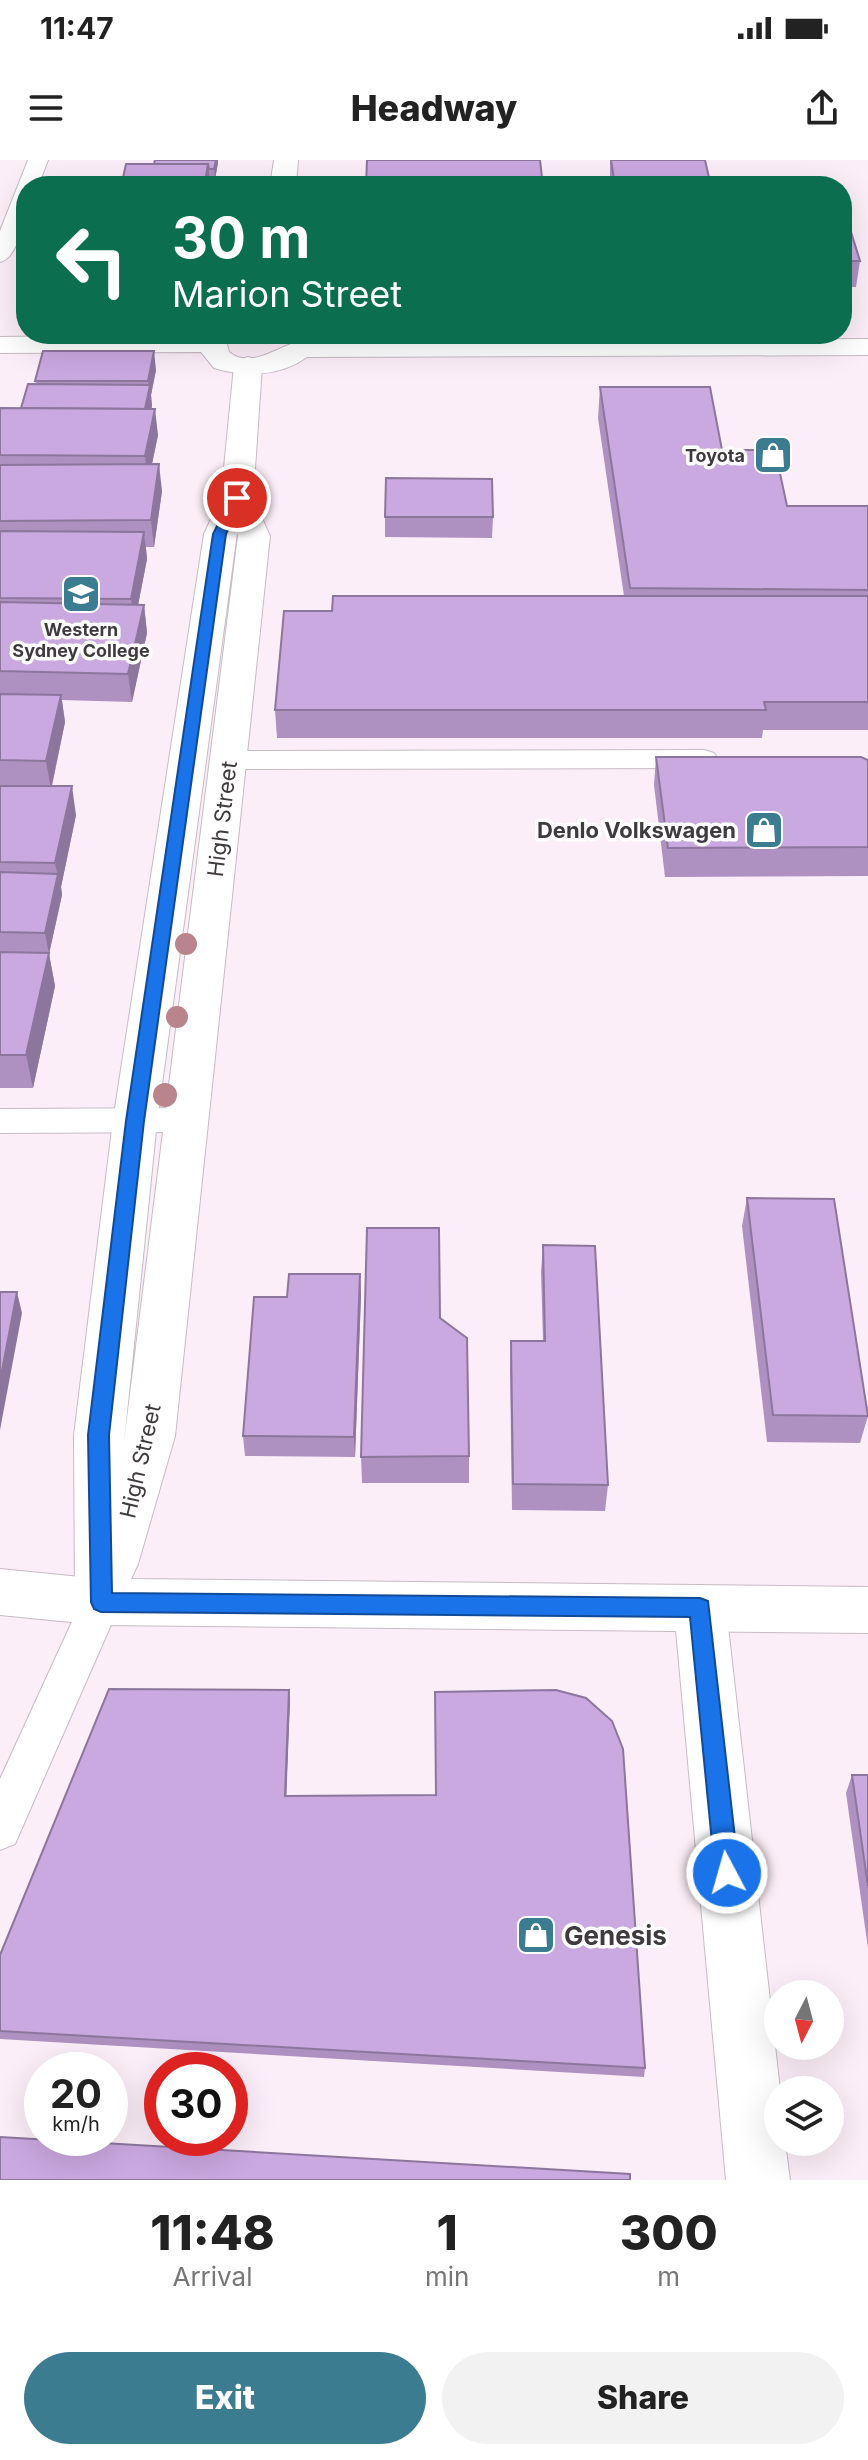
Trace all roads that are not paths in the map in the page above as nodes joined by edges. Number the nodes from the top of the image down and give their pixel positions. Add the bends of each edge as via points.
1 (16, 216) edge
2 (0, 256) edge
3 (31, 344) edge
4 (217, 344) edge
5 (295, 344) edge
6 (582, 344) edge
7 (0, 345) edge
8 (868, 347) edge
9 (248, 366) junction
10 (219, 752) junction
11 (726, 759) edge
12 (183, 791) junction
13 (187, 1120) junction
14 (0, 1121) edge
15 (135, 1121) junction
16 (0, 1592) edge
17 (101, 1602) junction
18 (700, 1608) junction
19 (868, 1610) edge
20 (0, 1829) edge
21 (758, 2180) edge

1 - 2 lane
3 - 7 street
4 - 9 street via 218,357
5 - 9 street via 282,362
6 - 8 street
9 - 10 street, High Street via 237,498 254,536
10 - 11 lane
10 - 12 street, High Street
10 - 12 lane
10 - 13 street, High Street
12 - 15 street, High Street
13 - 15 lane
13 - 17 street, High Street via 150,1436
14 - 15 lane
15 - 17 street, High Street via 99,1435
16 - 17 street
17 - 18 street
17 - 20 lane
18 - 19 street
18 - 21 street

